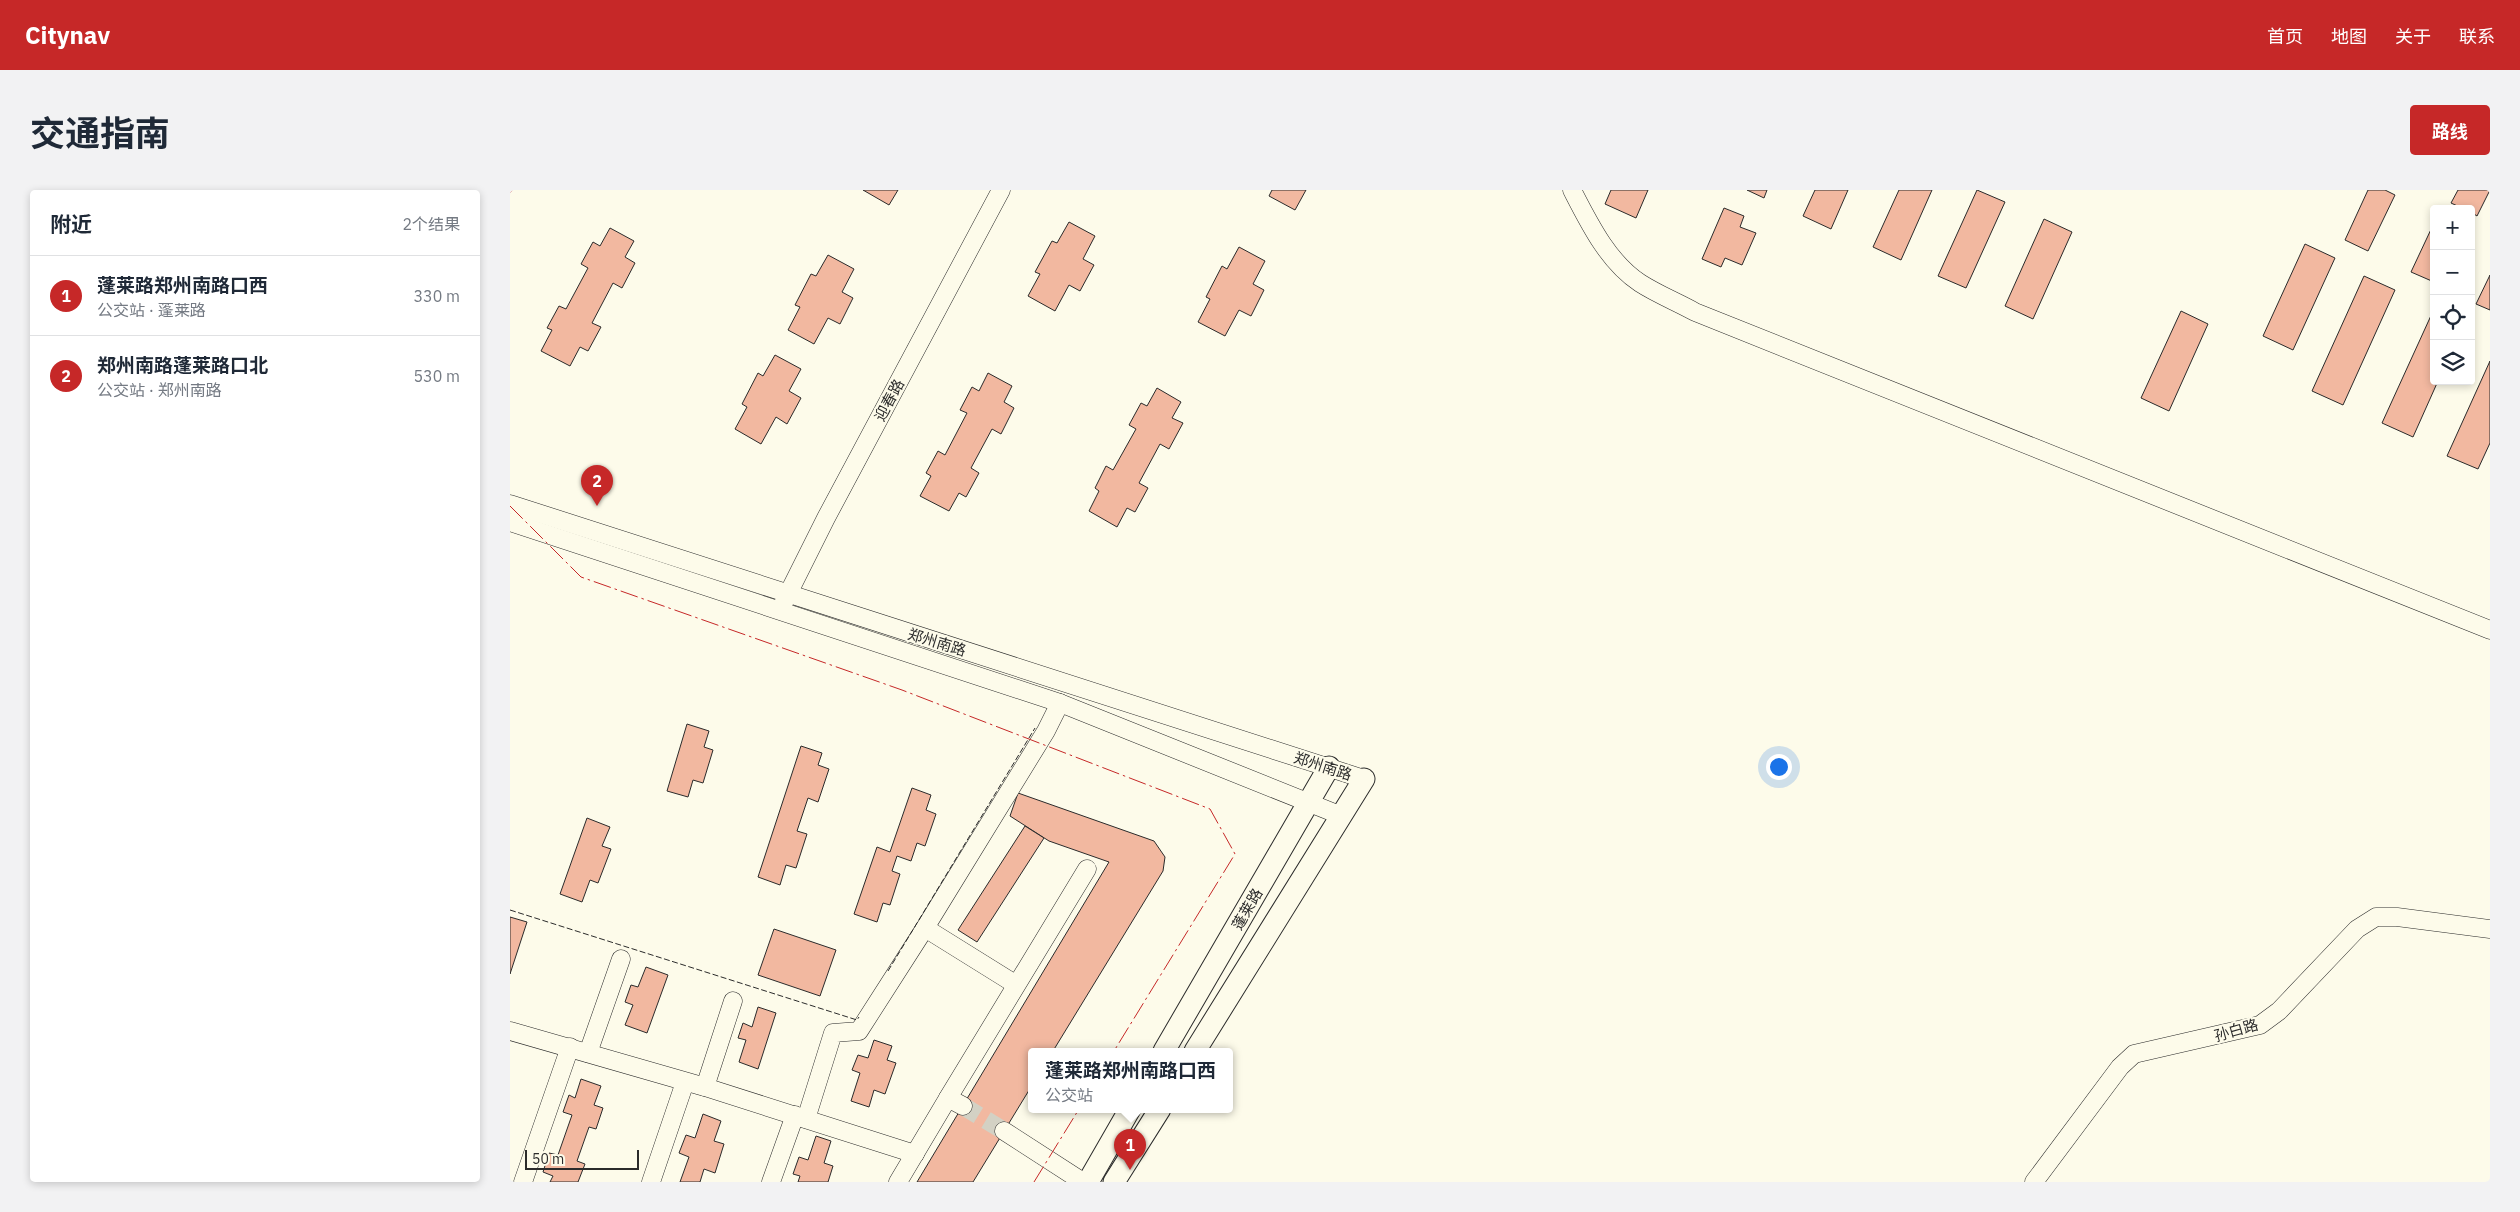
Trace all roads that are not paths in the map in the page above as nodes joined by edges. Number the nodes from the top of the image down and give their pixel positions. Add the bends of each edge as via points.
1 (989, 190) edge
2 (1001, 190) edge
3 (1572, 190) edge
4 (510, 504) edge
5 (821, 515) junction
6 (510, 522) edge
7 (778, 601) junction
8 (2490, 630) edge
9 (1060, 703) junction
10 (1329, 767) junction
11 (1364, 780) joint
12 (1309, 803) junction
13 (1342, 816) junction
14 (1086, 869) dead end
15 (926, 928) junction
16 (2490, 929) edge
17 (621, 959) dead end
18 (1015, 984) junction
19 (733, 1001) dead end
20 (510, 1032) edge
21 (570, 1047) junction
22 (1166, 1048) edge
23 (1197, 1048) edge
24 (588, 1053) junction
25 (685, 1082) junction
26 (705, 1087) junction
27 (1128, 1113) edge
28 (1157, 1113) edge
29 (800, 1117) junction
30 (1004, 1131) tunnel mouth
31 (915, 1154) junction
32 (523, 1182) edge
33 (651, 1182) edge
34 (771, 1182) edge
35 (898, 1182) edge
36 (1083, 1182) edge
37 (1088, 1182) edge
38 (1114, 1182) edge
39 (2034, 1182) edge

1 - 5 street, 迎春路
2 - 5 street, 迎春路
3 - 8 street via 1586,218 1616,262 1639,282 1695,312
4 - 7 street, 郑州南路
5 - 7 street, 迎春路
6 - 7 street, 郑州南路
7 - 9 street, 郑州南路
7 - 10 street, 郑州南路
9 - 12 street, 郑州南路
9 - 15 street
10 - 11 street, 郑州南路
10 - 12 main road, 蓬莱路
11 - 13 main road, 蓬莱路
12 - 13 street, 郑州南路
12 - 22 main road, 蓬莱路
13 - 23 main road, 蓬莱路
14 - 18 street
15 - 18 street
15 - 29 street via 859,1031 833,1032
16 - 39 street, 孙白路 via 2376,917 2357,929 2279,1011 2260,1025 2134,1054 2120,1067
17 - 24 street
18 - 31 street via 955,1102
19 - 26 street
20 - 21 street
21 - 24 street
21 - 32 street
24 - 25 street
25 - 26 street
25 - 33 street
26 - 29 street
27 - 37 main road
28 - 38 main road
29 - 31 street
29 - 34 street
30 - 36 street
31 - 35 street

